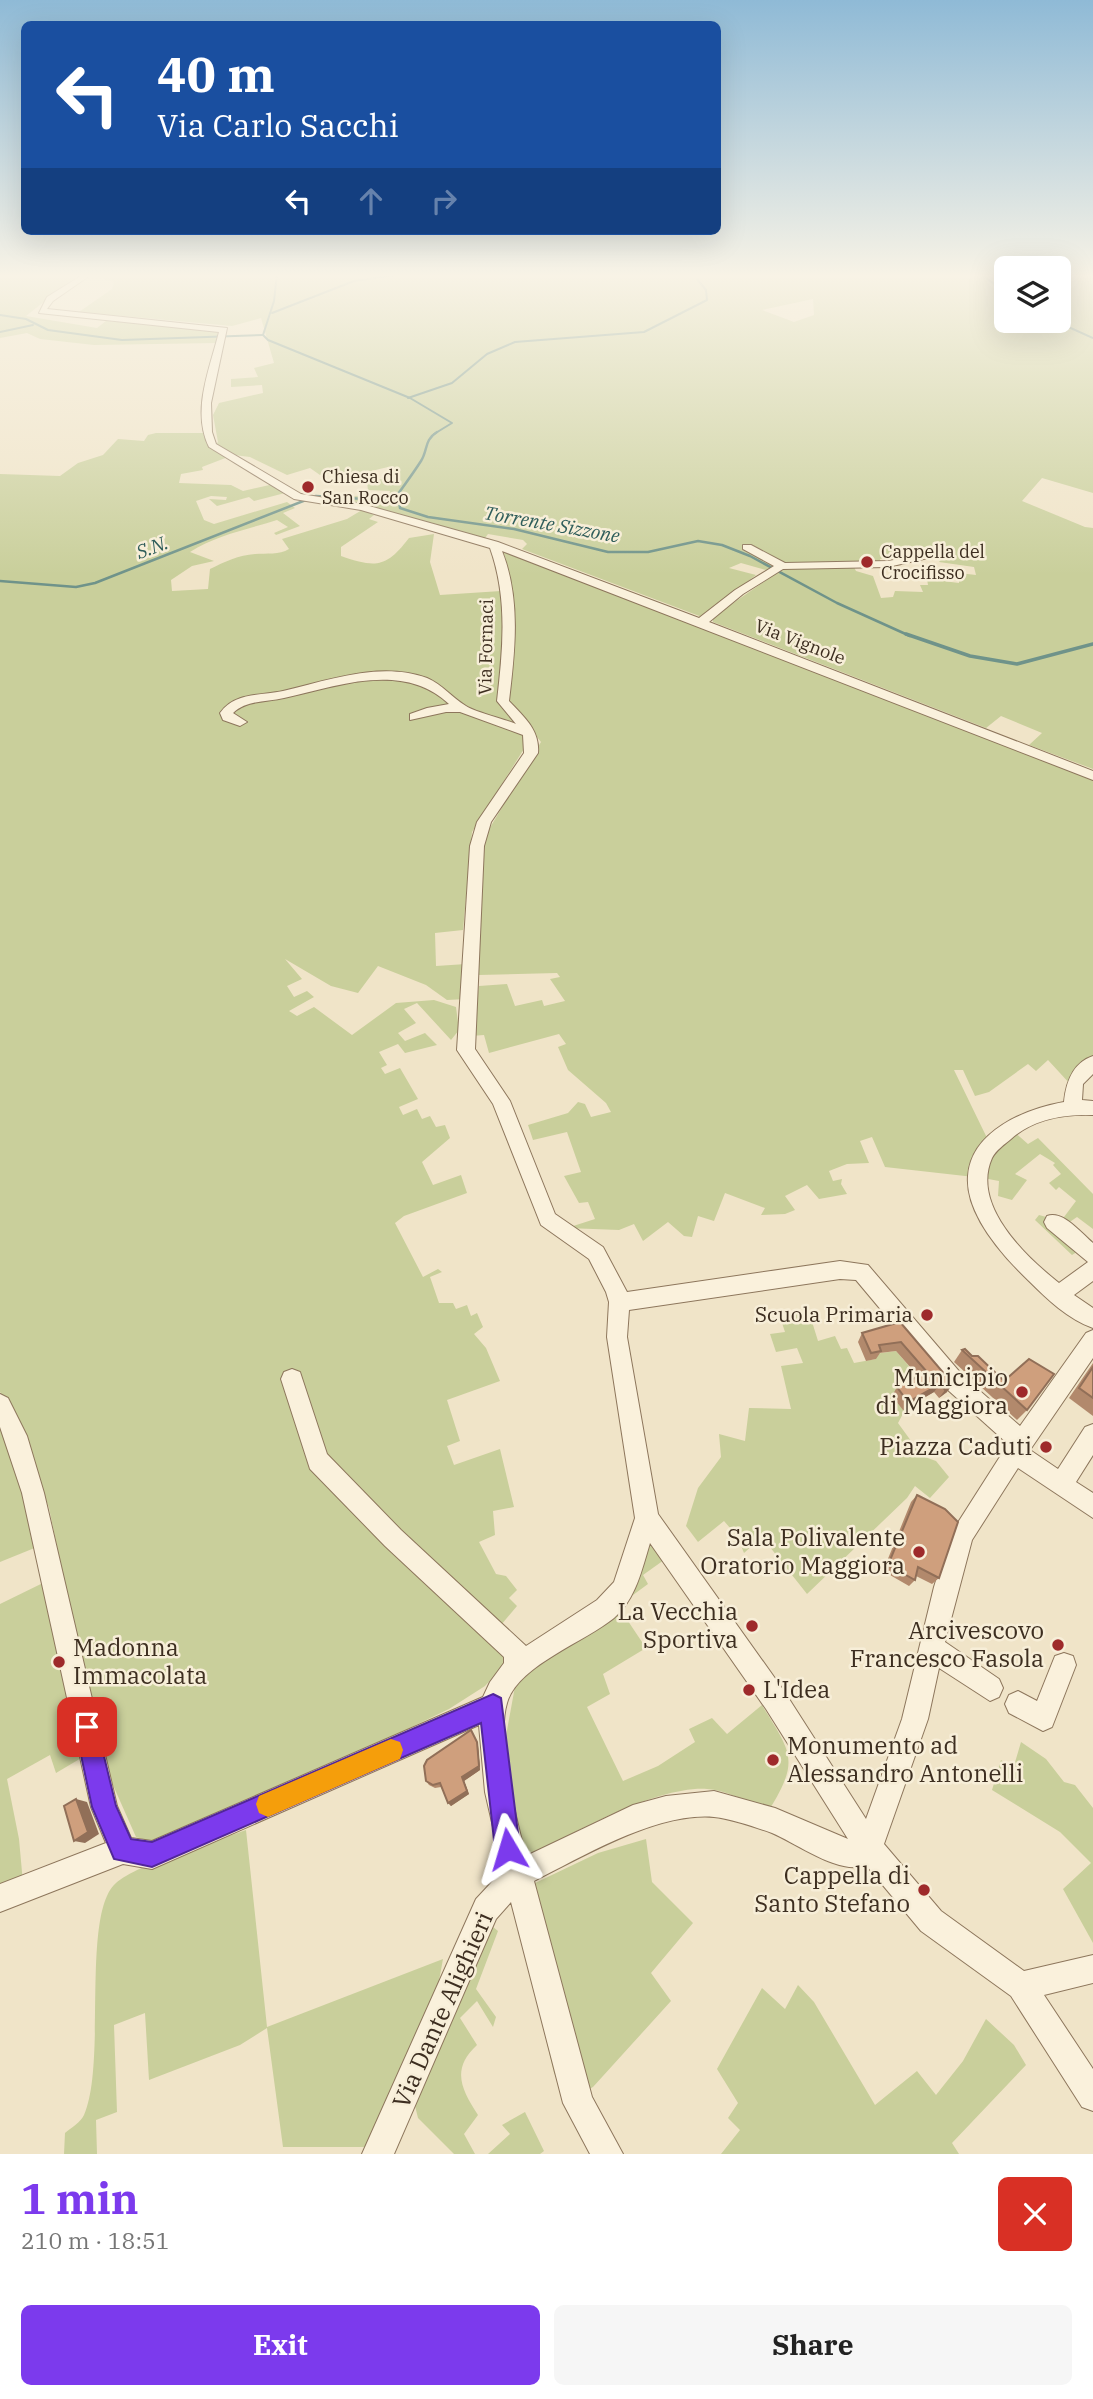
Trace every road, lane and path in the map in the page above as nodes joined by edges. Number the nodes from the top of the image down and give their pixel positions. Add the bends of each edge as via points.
1 (215, 375) edge
2 (494, 544) junction
3 (747, 547) dead end
4 (924, 556) dead end
5 (778, 567) junction
6 (701, 622) junction
7 (460, 707) junction
8 (415, 717) dead end
9 (240, 722) dead end
10 (530, 733) junction
11 (1093, 776) edge
12 (1093, 1063) edge
13 (1072, 1106) junction
14 (1093, 1108) edge
15 (1054, 1222) dead end
16 (1093, 1255) edge
17 (1093, 1269) edge
18 (1057, 1296) junction
19 (619, 1302) junction
20 (1093, 1319) edge
21 (1093, 1340) edge
22 (292, 1379) dead end
23 (0, 1405) edge
24 (1093, 1435) edge
25 (1019, 1447) junction
26 (1062, 1483) junction
27 (1093, 1507) edge
28 (647, 1518) junction
29 (931, 1647) junction
30 (1064, 1665) dead end
31 (517, 1667) junction
32 (990, 1688) dead end
33 (1018, 1704) dead end
34 (493, 1706) junction
35 (869, 1848) junction
36 (123, 1850) junction
37 (518, 1874) junction
38 (0, 1898) edge
39 (1093, 1969) edge
40 (1021, 1986) junction
41 (1093, 2096) edge
42 (378, 2154) edge
43 (607, 2154) edge

1 - 2 street via 206,422 212,445 298,497 362,507
2 - 6 street, Via Vignole
2 - 10 street, Via Fornaci via 507,593 509,647 503,701
3 - 5 street
4 - 5 street via 888,564
5 - 6 street
6 - 11 street, Via Vignole
7 - 8 street via 439,707
7 - 9 street via 421,679 374,677 243,701 226,713
7 - 10 street
10 - 19 street via 531,754 484,822 477,846 466,1050 501,1101 548,1219 596,1252
12 - 13 street via 1076,1082
13 - 14 street
13 - 18 street via 1022,1122 992,1140 976,1177 982,1210 1016,1255
15 - 16 street
17 - 18 street
18 - 20 street
19 - 25 street via 841,1270 861,1271 970,1398
19 - 28 street via 618,1337
21 - 25 street
22 - 31 street via 318,1461 393,1538 516,1651
23 - 36 street via 16,1436 33,1493 104,1807
24 - 26 street
25 - 26 street
25 - 29 street via 962,1535
26 - 27 street
28 - 31 street via 623,1589 606,1609
28 - 35 street via 775,1700
29 - 32 street
29 - 35 street via 915,1719
30 - 33 street via 1043,1718
31 - 34 street via 501,1685
34 - 36 street via 152,1855
34 - 37 street via 492,1732 508,1849
35 - 37 street, Via Dante Alighieri via 858,1855 836,1850 775,1821 714,1804 633,1818
35 - 40 street via 931,1921
36 - 38 street
37 - 42 street, Via Dante Alighieri via 486,1909
37 - 43 street via 578,2103
39 - 40 street
40 - 41 street

